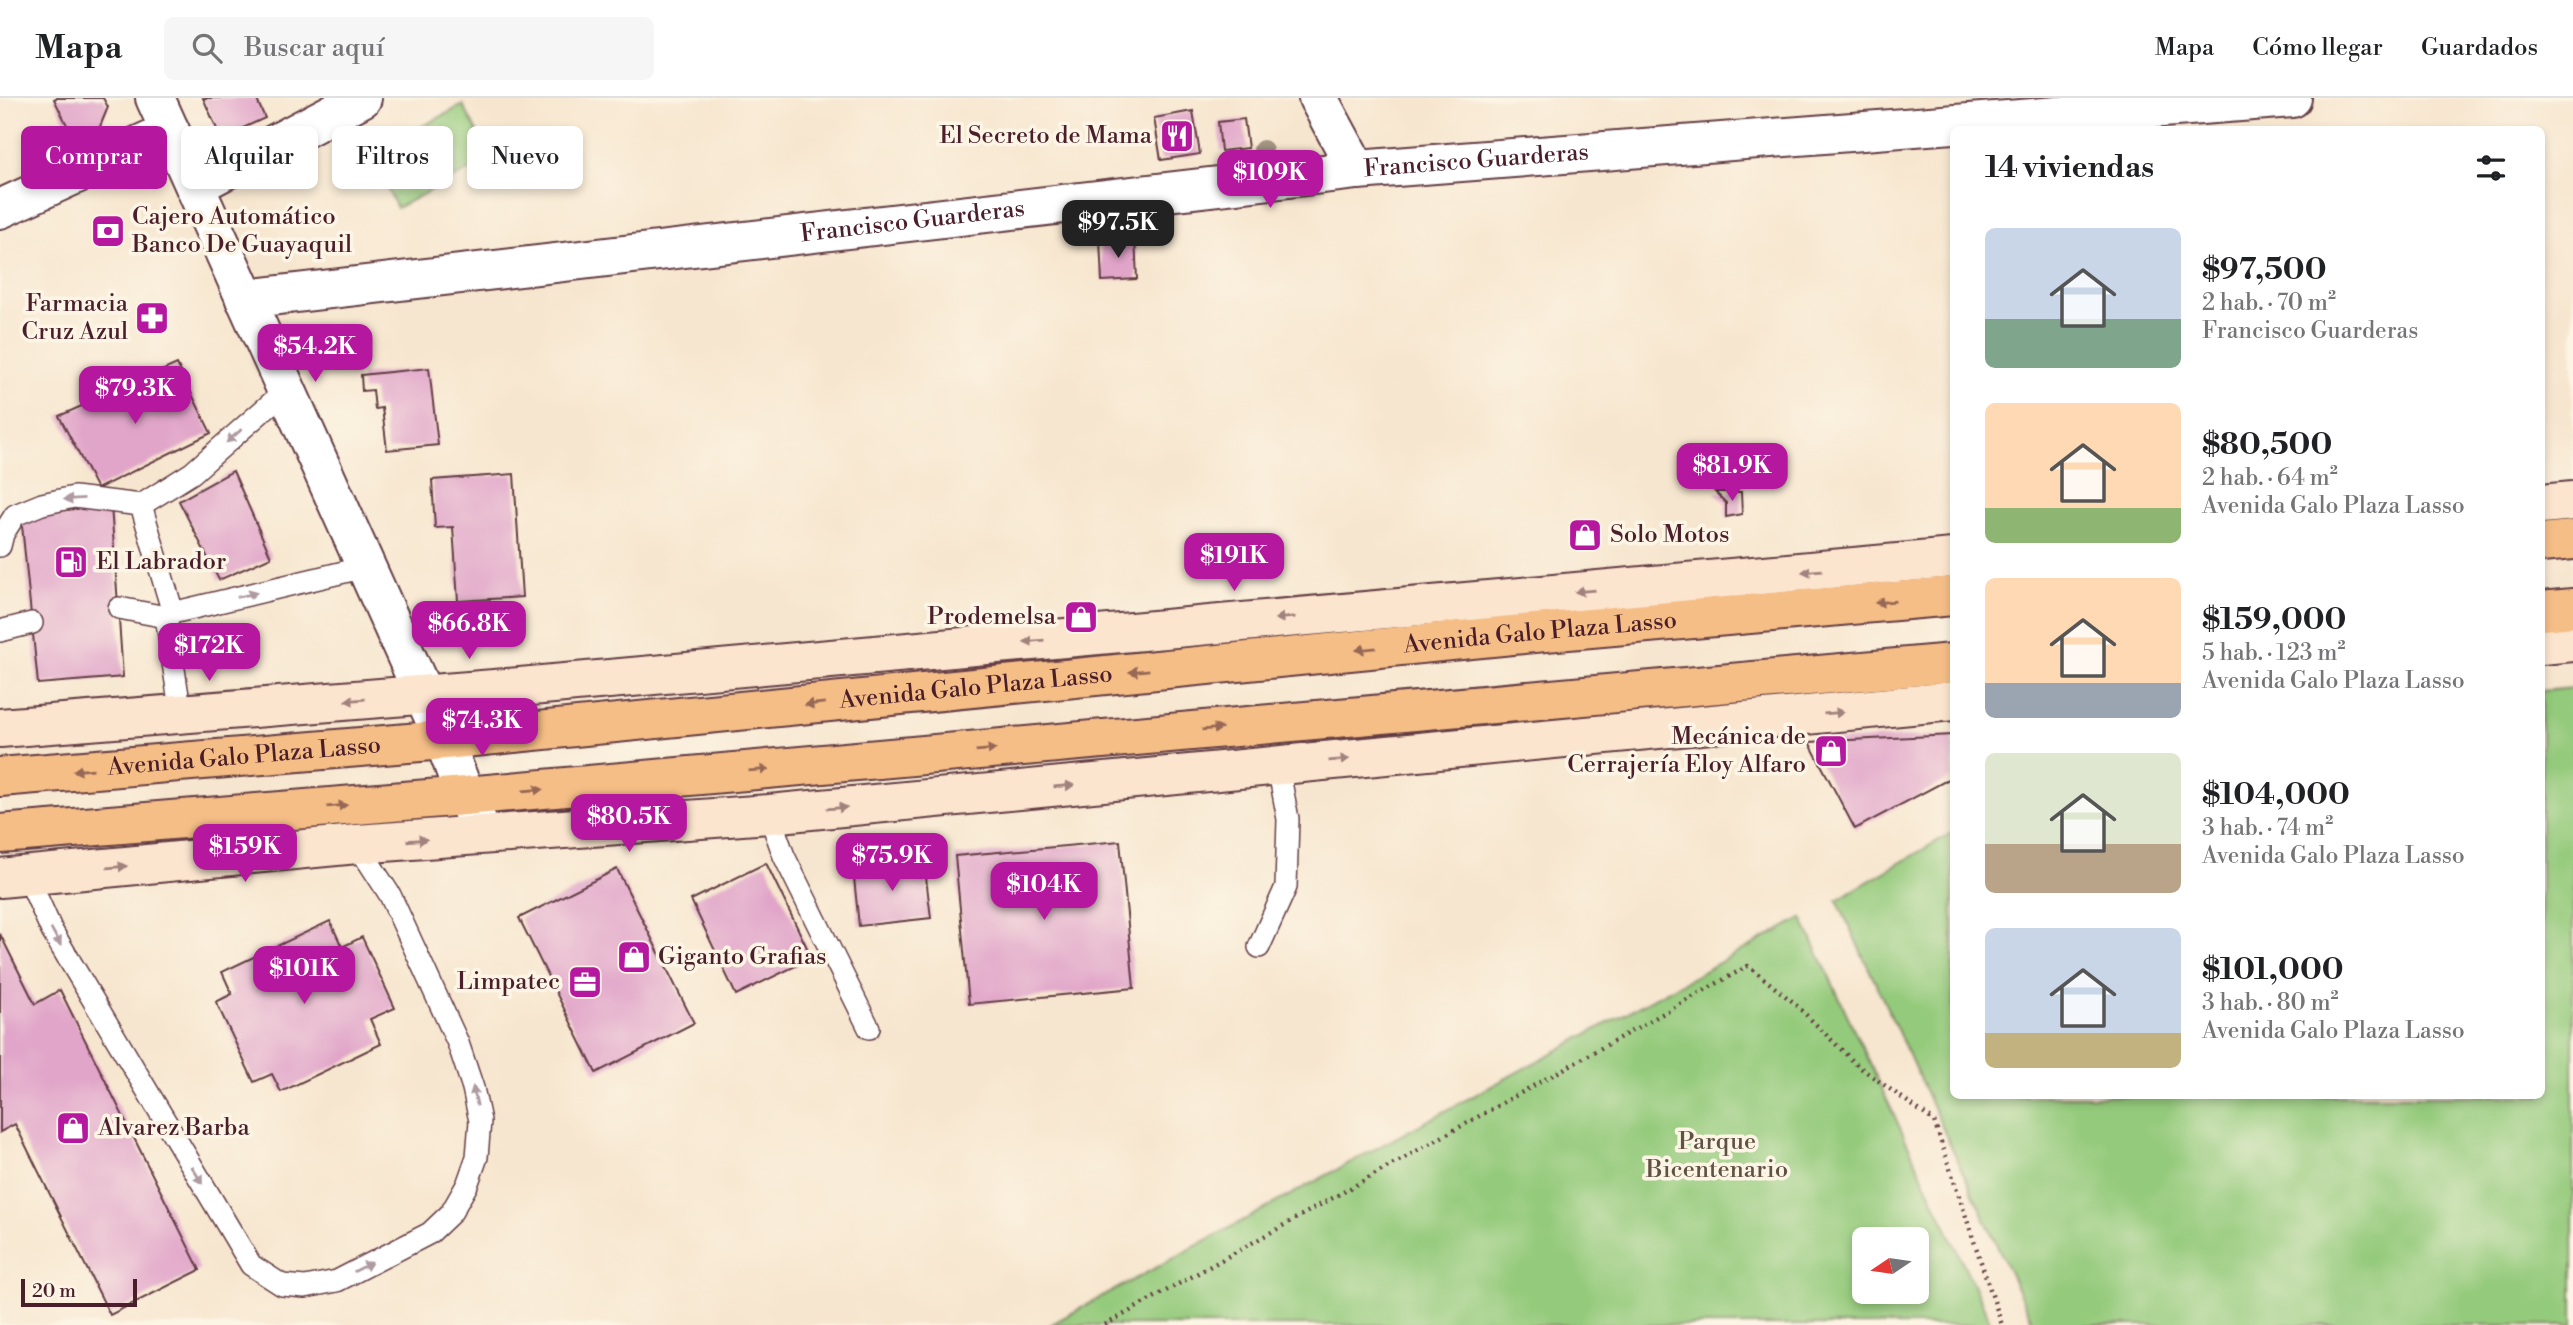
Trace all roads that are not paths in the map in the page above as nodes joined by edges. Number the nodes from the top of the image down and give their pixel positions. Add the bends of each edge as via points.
1 (362, 98) edge
2 (1318, 98) edge
3 (2292, 98) edge
4 (2217, 111) edge
5 (162, 114) edge
6 (309, 126) edge
7 (1998, 126) edge
8 (1950, 129) edge
9 (181, 155) edge
10 (1357, 170) junction
11 (196, 189) edge
12 (0, 209) edge
13 (246, 299) junction
14 (285, 391) junction
15 (2573, 501) edge
16 (2545, 504) edge
17 (141, 505) junction
18 (2573, 540) edge
19 (2545, 543) edge
20 (0, 546) edge
21 (1950, 558) edge
22 (365, 567) junction
23 (1950, 596) edge
24 (119, 608) dead end
25 (2573, 608) edge
26 (2545, 611) edge
27 (169, 615) junction
28 (32, 623) dead end
29 (0, 631) edge
30 (2573, 642) edge
31 (2545, 645) edge
32 (1950, 663) edge
33 (422, 694) junction
34 (1950, 701) edge
35 (181, 715) junction
36 (0, 728) edge
37 (444, 740) junction
38 (1278, 766) junction
39 (0, 777) edge
40 (465, 796) junction
41 (769, 814) junction
42 (0, 834) edge
43 (485, 835) junction
44 (357, 844) junction
45 (14, 876) edge
46 (1259, 947) dead end
47 (869, 1028) dead end

1 - 6 street
2 - 10 street
3 - 4 street, Francisco Guarderas
4 - 7 street, Francisco Guarderas
5 - 9 street
5 - 12 street
8 - 10 street, Francisco Guarderas
10 - 13 street, Francisco Guarderas
11 - 13 street
13 - 14 street
14 -> 17 lane via 192,473
14 - 22 street
15 - 16 main road
17 -> 20 lane via 74,497 42,504 15,515
17 - 27 lane
18 - 19 main road
21 -> 33 main road, Avenida Galo Plaza Lasso
27 -> 22 lane
22 - 33 street
23 -> 37 main road, Avenida Galo Plaza Lasso
24 - 27 lane
25 - 26 main road
27 - 35 lane
28 - 29 lane
30 - 31 main road
40 -> 32 main road
33 -> 35 main road, Avenida Galo Plaza Lasso
33 - 37 street
38 -> 34 main road
35 - 36 main road, Avenida Galo Plaza Lasso
37 -> 39 main road, Avenida Galo Plaza Lasso
37 - 40 street
41 -> 38 main road
38 - 46 lane via 1288,819 1286,887
42 -> 40 main road
40 - 43 street
41 - 43 main road
41 - 47 lane via 784,856
44 -> 43 main road
45 -> 44 main road
45 -> 44 lane via 52,931 251,1265 282,1285 305,1287 337,1281 430,1233 451,1213 477,1157 480,1121 457,1043 390,895

